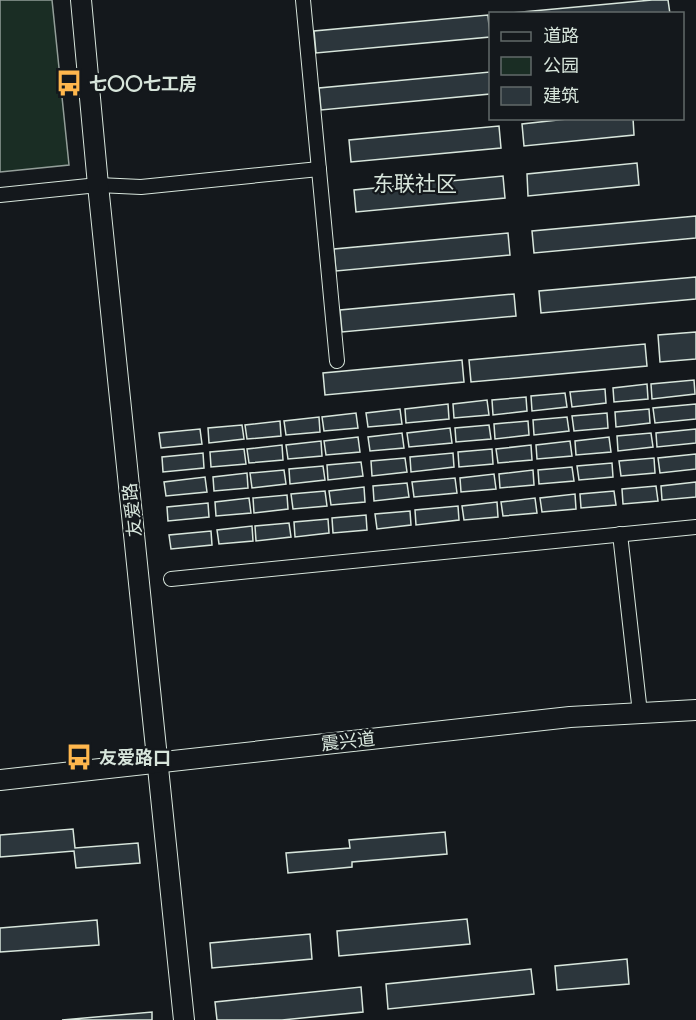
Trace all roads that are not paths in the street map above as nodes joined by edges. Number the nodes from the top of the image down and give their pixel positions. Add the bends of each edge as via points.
1 (81, 0) edge
2 (303, 0) edge
3 (319, 169) junction
4 (98, 185) junction
5 (0, 195) edge
6 (337, 361) dead end
7 (696, 526) edge
8 (620, 534) junction
9 (171, 579) dead end
10 (696, 710) edge
11 (640, 713) junction
12 (158, 762) junction
13 (0, 780) edge
14 (184, 1020) edge

1 - 4 street, 友爱路
2 - 3 street
3 - 4 street via 141,187
3 - 6 street
4 - 5 street
4 - 12 street, 友爱路
7 - 8 street
8 - 9 street
8 - 11 street
10 - 11 street, 震兴道
11 - 12 street, 震兴道 via 570,717
12 - 13 street, 震兴道
12 - 14 street, 友爱路

